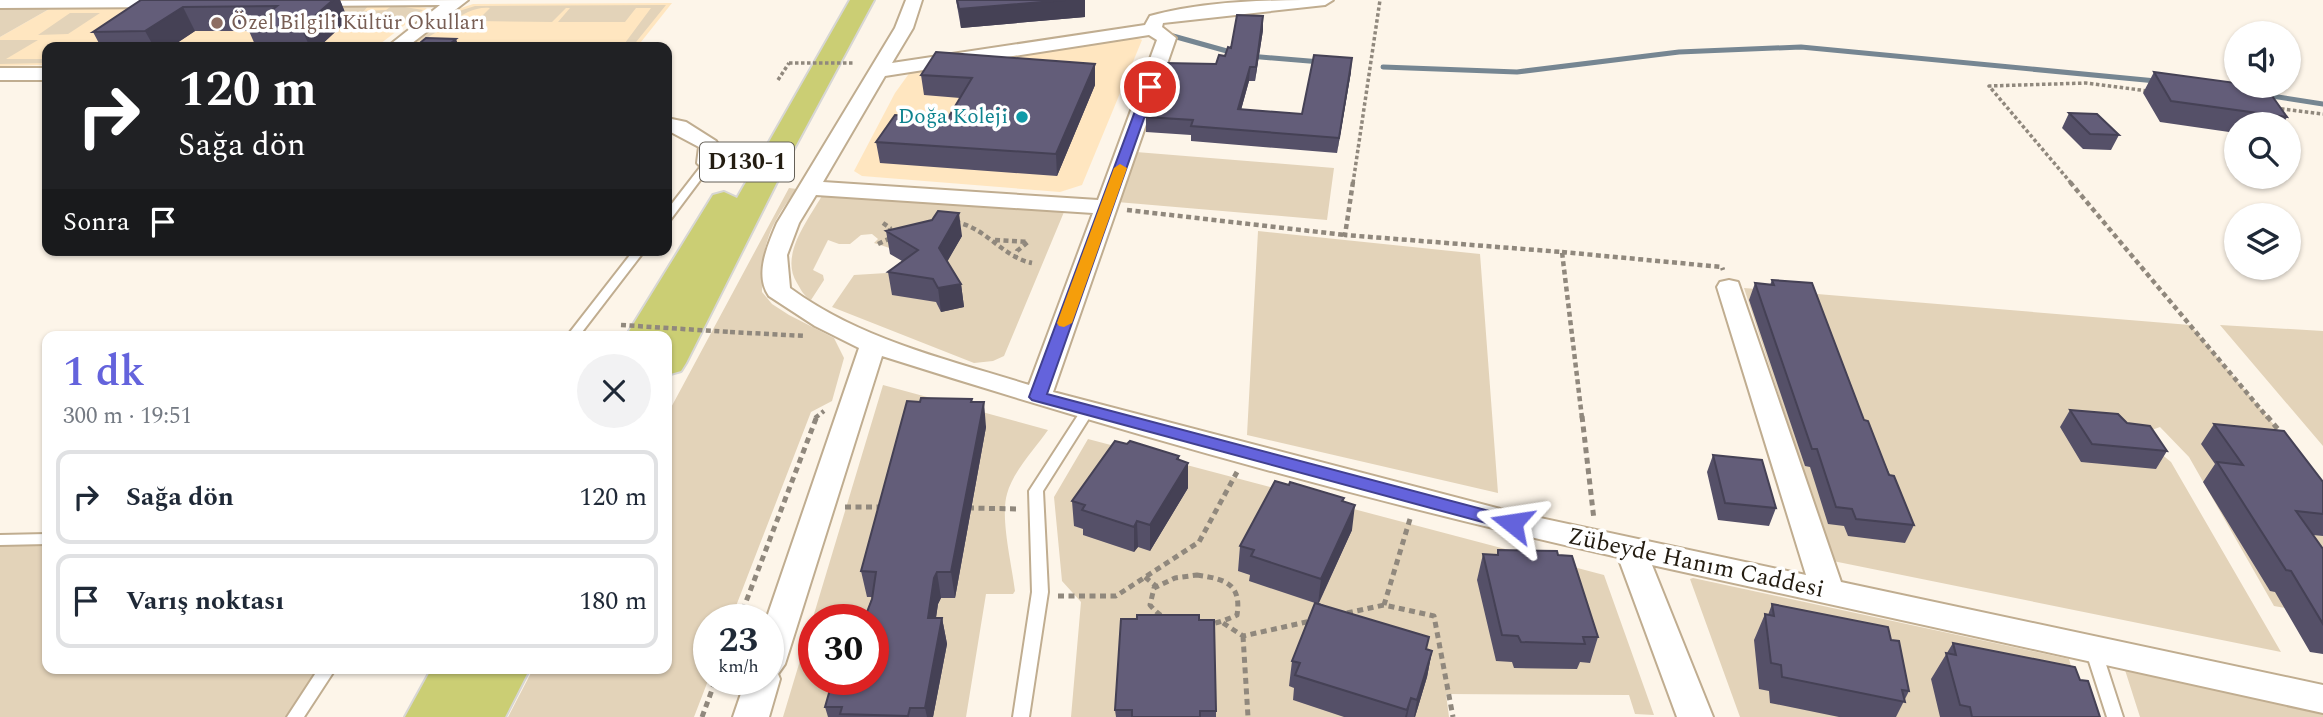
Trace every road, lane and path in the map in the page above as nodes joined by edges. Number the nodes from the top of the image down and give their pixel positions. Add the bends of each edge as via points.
1 (459, 0) edge
2 (841, 0) edge
3 (862, 0) edge
4 (914, 0) edge
5 (1154, 0) edge
6 (1325, 0) edge
7 (1380, 0) edge
8 (291, 1) edge
9 (194, 2) edge
10 (0, 3) edge
11 (1154, 24) junction
12 (403, 42) edge
13 (855, 63) dead end
14 (878, 71) junction
15 (0, 74) edge
16 (42, 74) edge
17 (778, 80) dead end
18 (2152, 92) dead end
19 (2270, 107) edge
20 (2323, 114) edge
21 (672, 125) edge
22 (708, 163) joint
23 (808, 188) junction
24 (1106, 207) junction
25 (672, 211) edge
26 (965, 216) dead end
27 (946, 222) edge
28 (883, 223) dead end
29 (972, 225) junction
30 (899, 235) edge
31 (1345, 235) junction
32 (890, 239) junction
33 (994, 240) junction
34 (878, 244) dead end
35 (1562, 252) junction
36 (635, 256) edge
37 (1015, 258) junction
38 (1032, 263) dead end
39 (1729, 287) joint
40 (577, 331) edge
41 (661, 331) edge
42 (661, 331) edge
43 (672, 334) edge
44 (818, 337) dead end
45 (873, 345) junction
46 (1038, 397) junction
47 (827, 410) dead end
48 (1087, 412) junction
49 (2288, 441) edge
50 (1247, 452) junction
51 (1417, 498) junction
52 (820, 506) junction
53 (888, 507) edge
54 (955, 508) edge
55 (1037, 509) junction
56 (42, 539) edge
57 (0, 540) edge
58 (1597, 541) junction
59 (1630, 548) junction
60 (1145, 577) junction
61 (1157, 586) junction
62 (1828, 592) junction
63 (1039, 597) junction
64 (745, 604) edge
65 (1384, 605) junction
66 (784, 615) edge
67 (1333, 617) edge
68 (1320, 619) edge
69 (1223, 623) junction
70 (1243, 636) junction
71 (2093, 649) junction
72 (324, 674) edge
73 (455, 674) edge
74 (502, 674) edge
75 (710, 695) edge
76 (758, 695) edge
77 (2323, 699) edge
78 (295, 717) edge
79 (430, 717) edge
80 (479, 717) edge
81 (702, 717) edge
82 (751, 717) edge
83 (1021, 717) edge
84 (1248, 717) edge
85 (1454, 717) edge
86 (1695, 717) edge
87 (2115, 717) edge

1 - 8 street
1 - 12 street
2 - 41 highway, D130-1
3 - 42 highway, D130-1 via 774,158
4 - 14 street, Zübeyde Hanım Caddesi via 904,28
5 - 11 street
6 - 11 street via 1172,15
7 - 31 path
9 - 10 street
11 - 14 street
11 - 24 street via 1167,38
13 - 17 path, bridge via 789,62
14 - 23 street, Zübeyde Hanım Caddesi
15 - 16 street
18 - 49 path via 2086,83 1989,86
19 - 20 path
21 - 22 street via 709,145
22 - 25 lane
23 - 24 street
23 - 45 street, Zübeyde Hanım Caddesi via 775,256 778,291 806,313
24 - 31 path
24 - 46 street
26 - 29 path
27 - 29 path
28 - 32 path via 892,230
29 - 33 path
30 - 32 path
31 - 35 path
32 - 34 path
33 - 37 path
33 - 37 path via 1028,242
35 - 39 path via 1722,267
35 - 58 path
36 - 40 lane
37 - 38 path
39 - 62 street
43 - 44 path, bridge
45 - 46 street, Zübeyde Hanım Caddesi
45 - 52 street
46 - 48 street, Zübeyde Hanım Caddesi
47 - 64 path via 816,417
48 - 50 street, Zübeyde Hanım Caddesi
48 - 55 lane via 1036,491
50 - 51 street, Zübeyde Hanım Caddesi
50 - 60 path via 1199,542
51 - 58 street, Zübeyde Hanım Caddesi
51 - 65 path
52 - 53 path
52 - 66 street
54 - 55 path
55 - 63 lane
56 - 57 lane
58 - 59 street, Zübeyde Hanım Caddesi
59 - 62 street, Zübeyde Hanım Caddesi
59 - 86 street
60 - 61 path
60 - 63 path via 1116,596
61 - 69 path via 1150,605 1157,617 1176,624
61 - 69 path via 1197,575 1217,578 1236,589 1241,602 1237,615
62 - 71 street, Zübeyde Hanım Caddesi
63 - 83 lane
65 - 67 path
65 - 85 path via 1434,616
68 - 70 path
69 - 70 path
70 - 84 path
71 - 77 street, Zübeyde Hanım Caddesi
71 - 87 lane
72 - 78 lane
73 - 79 highway
74 - 80 highway
75 - 81 path
76 - 82 street

